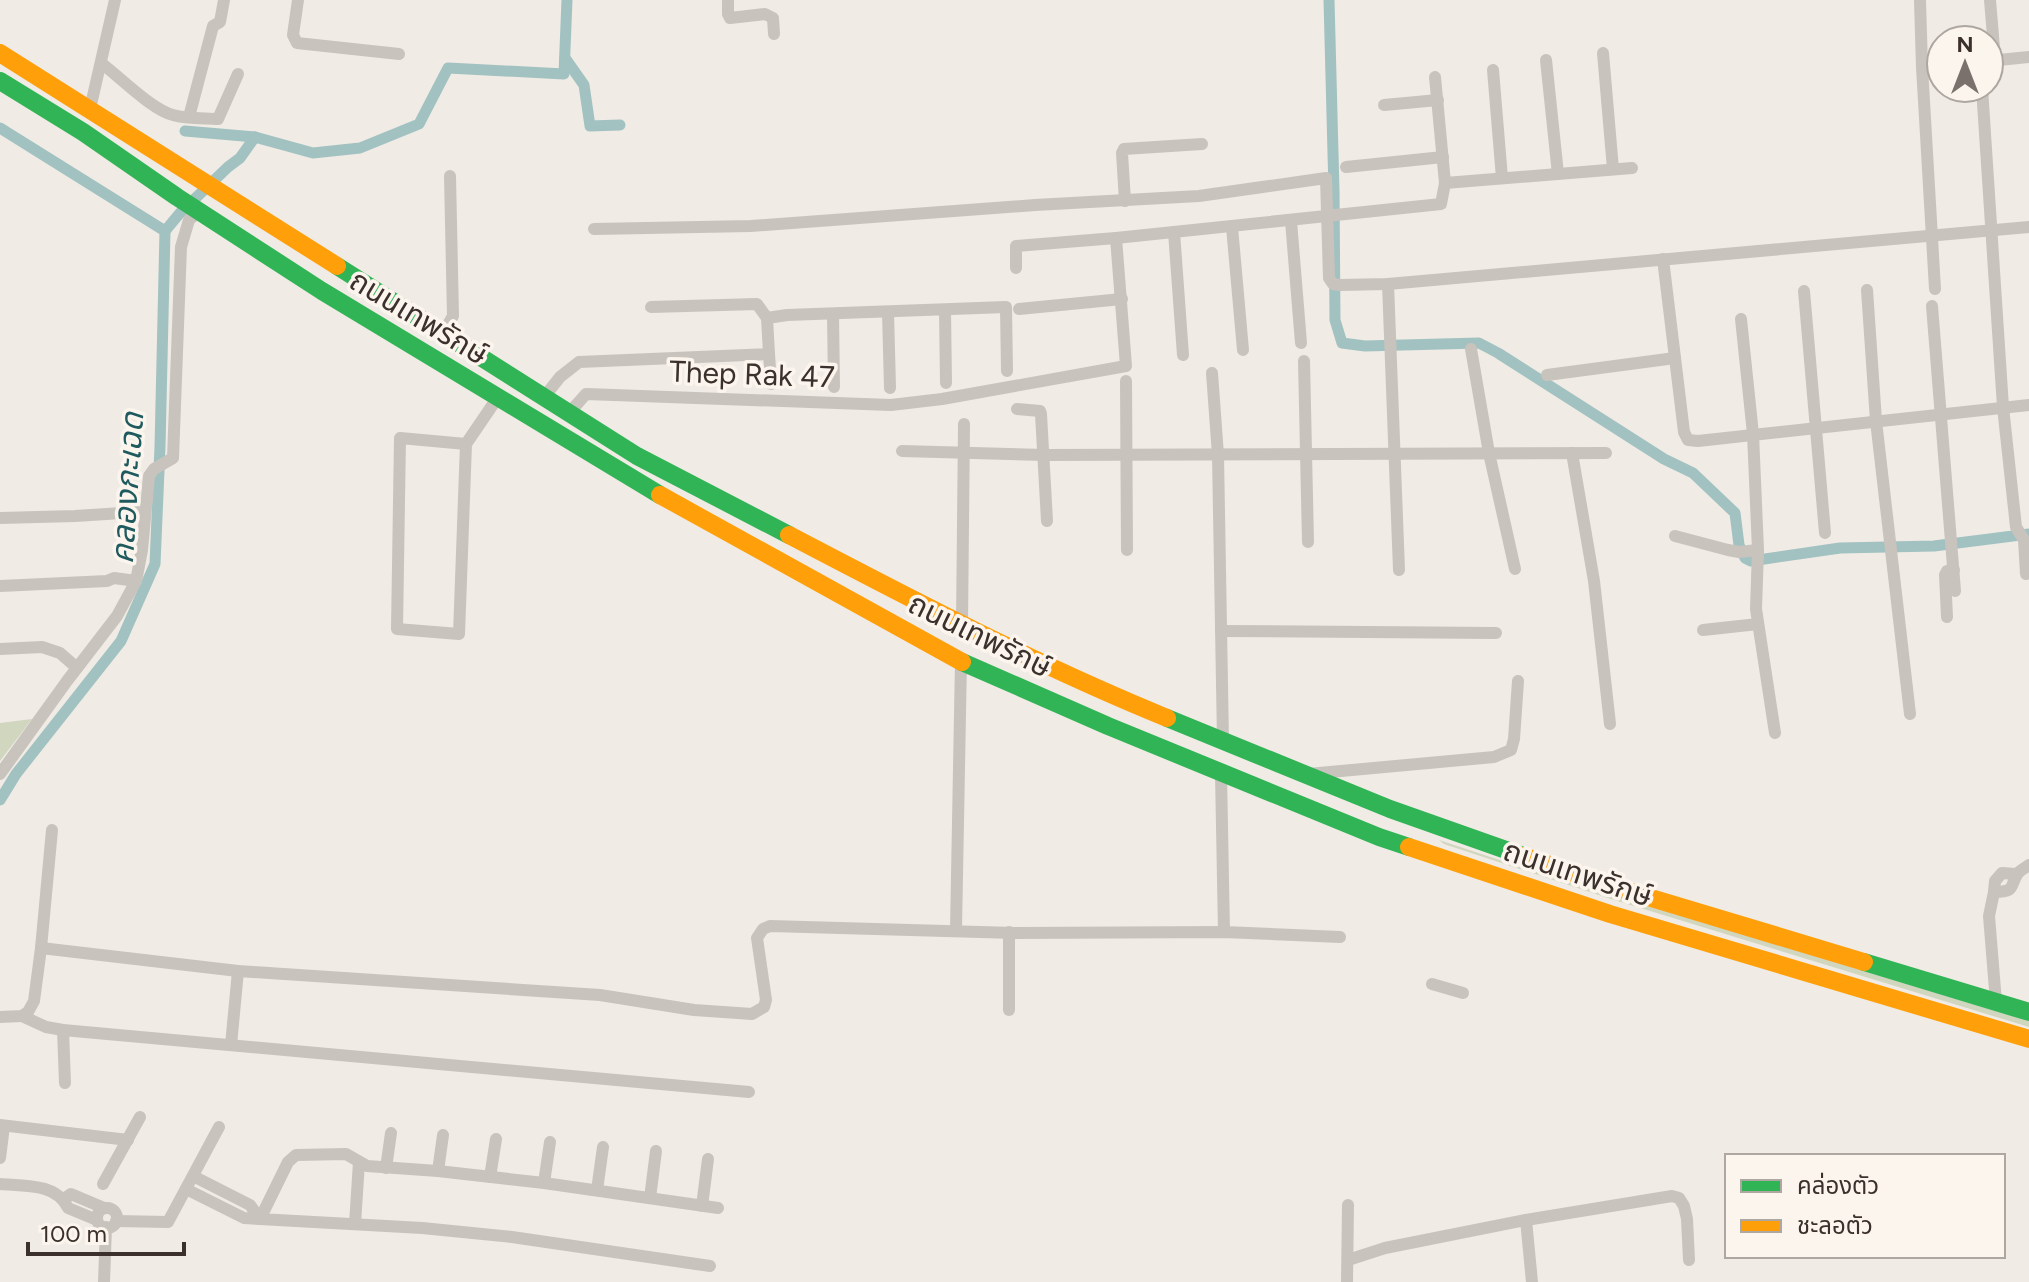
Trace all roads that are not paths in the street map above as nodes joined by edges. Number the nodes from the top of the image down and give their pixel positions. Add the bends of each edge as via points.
1 (115, 0) edge
2 (224, 0) edge
3 (298, 0) edge
4 (728, 0) edge
5 (1990, 0) edge
6 (1920, 1) edge
7 (1991, 24) edge
8 (774, 34) dead end
9 (0, 53) edge
10 (1603, 53) dead end
11 (399, 54) dead end
12 (2029, 57) edge
13 (1546, 60) dead end
14 (2005, 60) edge
15 (101, 63) junction
16 (1922, 67) junction
17 (1925, 67) edge
18 (1493, 70) dead end
19 (238, 74) dead end
20 (1435, 77) dead end
21 (0, 81) edge
22 (1438, 100) junction
23 (1983, 104) edge
24 (1384, 105) dead end
25 (90, 109) junction
26 (189, 117) junction
27 (1202, 144) dead end
28 (1443, 157) junction
29 (1346, 167) dead end
30 (1632, 168) dead end
31 (1613, 169) junction
32 (1558, 174) junction
33 (450, 176) dead end
34 (1502, 178) junction
35 (1445, 183) junction
36 (1125, 201) junction
37 (197, 210) junction
38 (1333, 217) junction
39 (1291, 221) junction
40 (1232, 227) junction
41 (2029, 227) edge
42 (594, 229) dead end
43 (1990, 231) junction
44 (1174, 232) junction
45 (1931, 235) junction
46 (1116, 238) junction
47 (1663, 259) junction
48 (1016, 268) dead end
49 (1388, 284) junction
50 (1935, 289) dead end
51 (1867, 290) dead end
52 (1804, 291) dead end
53 (1122, 299) junction
54 (1932, 306) dead end
55 (651, 307) dead end
56 (1019, 309) dead end
57 (945, 310) junction
58 (888, 312) junction
59 (833, 314) junction
60 (767, 318) junction
61 (1741, 319) dead end
62 (443, 333) junction
63 (1301, 343) dead end
64 (1471, 349) dead end
65 (1243, 350) dead end
66 (769, 354) junction
67 (1183, 355) dead end
68 (1675, 358) junction
69 (1304, 361) dead end
70 (1007, 371) dead end
71 (1212, 373) dead end
72 (1547, 375) dead end
73 (1126, 381) dead end
74 (946, 383) dead end
75 (771, 384) dead end
76 (834, 387) dead end
77 (890, 388) dead end
78 (545, 396) junction
79 (498, 397) junction
80 (2029, 405) edge
81 (2003, 407) junction
82 (1017, 409) dead end
83 (569, 413) junction
84 (1940, 415) junction
85 (1876, 421) junction
86 (964, 424) dead end
87 (1816, 428) junction
88 (1753, 434) junction
89 (466, 444) junction
90 (902, 451) dead end
91 (965, 452) junction
92 (1489, 453) junction
93 (1572, 453) junction
94 (1606, 453) dead end
95 (1127, 454) junction
96 (1396, 454) junction
97 (1045, 455) junction
98 (1218, 455) junction
99 (1306, 455) junction
100 (138, 512) dead end
101 (0, 518) edge
102 (1047, 521) dead end
103 (1825, 533) dead end
104 (1675, 536) dead end
105 (1308, 542) dead end
106 (1127, 550) dead end
107 (1757, 555) junction
108 (1515, 569) dead end
109 (1399, 570) dead end
110 (1954, 570) junction
111 (2026, 574) dead end
112 (107, 581) junction
113 (136, 581) junction
114 (0, 586) edge
115 (1955, 591) dead end
116 (128, 594) junction
117 (1947, 617) dead end
118 (1758, 624) junction
119 (962, 625) junction
120 (1703, 630) dead end
121 (1221, 631) junction
122 (1496, 633) dead end
123 (0, 649) edge
124 (961, 660) junction
125 (77, 668) junction
126 (1518, 681) dead end
127 (1910, 714) dead end
128 (1610, 724) dead end
129 (1775, 733) dead end
130 (1223, 741) junction
131 (0, 774) edge
132 (1221, 774) junction
133 (1305, 774) junction
134 (1403, 814) junction
135 (52, 830) dead end
136 (1453, 832) junction
137 (1394, 842) junction
138 (1444, 859) junction
139 (2029, 865) edge
140 (956, 930) junction
141 (1009, 932) junction
142 (1224, 932) junction
143 (1340, 937) dead end
144 (41, 948) junction
145 (238, 971) junction
146 (1432, 984) dead end
147 (1463, 993) dead end
148 (1996, 1002) junction
149 (1009, 1010) dead end
150 (2029, 1012) edge
151 (22, 1016) junction
152 (0, 1017) edge
153 (63, 1030) junction
154 (2029, 1039) edge
155 (231, 1045) junction
156 (65, 1083) dead end
157 (749, 1092) dead end
158 (140, 1117) dead end
159 (2, 1126) edge
160 (219, 1127) dead end
161 (391, 1133) dead end
162 (443, 1135) dead end
163 (496, 1139) dead end
164 (128, 1140) junction
165 (550, 1142) dead end
166 (603, 1147) dead end
167 (656, 1151) dead end
168 (0, 1158) edge
169 (708, 1159) dead end
170 (359, 1162) junction
171 (386, 1168) junction
172 (438, 1171) junction
173 (193, 1176) junction
174 (490, 1177) junction
175 (544, 1183) junction
176 (0, 1184) edge
177 (103, 1184) dead end
178 (186, 1189) junction
179 (597, 1190) junction
180 (650, 1198) junction
181 (64, 1199) junction
182 (1348, 1205) dead end
183 (702, 1206) junction
184 (718, 1208) dead end
185 (260, 1219) junction
186 (1526, 1220) junction
187 (106, 1223) junction
188 (355, 1224) junction
189 (1348, 1260) junction
190 (1689, 1260) dead end
191 (710, 1266) dead end
192 (104, 1282) edge
193 (1347, 1282) edge
194 (1532, 1282) edge

1 - 15 street
2 - 26 street
3 - 11 street via 293,35 297,43
4 - 8 street via 730,18 765,14 773,18
5 - 7 street
6 - 16 street
9 - 25 main road, ถนนเทพรักษ์
10 - 31 street
12 - 14 street
13 - 32 street
15 - 25 street
15 - 26 street via 159,109
16 - 17 street
16 - 45 street
18 - 34 street
19 - 26 street via 218,119
20 - 22 street
21 - 37 main road, ถนนเทพรักษ์
22 - 24 street
22 - 28 street
23 - 43 street
25 - 62 main road, ถนนเทพรักษ์
27 - 36 street via 1124,149
28 - 29 street
28 - 35 street
30 - 31 street
31 - 32 street
32 - 34 street
33 - 62 street via 453,316
34 - 35 street
35 - 38 street via 1441,204
36 - 38 street via 1326,178
36 - 42 street via 751,226
37 - 79 main road, ถนนเทพรักษ์
37 - 113 street via 181,247 175,448 173,458 147,480
38 - 39 street
38 - 49 street via 1329,278 1336,284
39 - 40 street
39 - 63 street
40 - 44 street
40 - 65 street
41 - 43 street
43 - 45 street
43 - 81 street
44 - 46 street
44 - 67 street
45 - 47 street
45 - 50 street
46 - 48 street via 1016,246
46 - 53 street
47 - 49 street
47 - 68 street
49 - 96 street
51 - 85 street
52 - 87 street
53 - 56 street
53 - 83 street, Thep Rak 47 via 1126,366 891,405 586,394
54 - 84 street
55 - 60 street via 757,304
57 - 58 street
57 - 70 street via 1006,307
57 - 74 street
58 - 59 street
58 - 77 street
59 - 60 street
59 - 76 street
60 - 66 street
61 - 88 street
62 - 78 main road, ถนนเทพรักษ์
64 - 92 street
66 - 75 street
66 - 78 street via 579,362
68 - 72 street
68 - 88 street via 1688,440
69 - 99 street
71 - 98 street
73 - 95 street
78 - 83 main road, ถนนเทพรักษ์
79 - 89 street
79 - 124 main road, ถนนเทพรักษ์ via 626,476
80 - 81 street
81 - 84 street
81 - 111 street
82 - 97 street via 1040,411
83 - 119 main road, ถนนเทพรักษ์ via 637,456
84 - 85 street
84 - 110 street
85 - 87 street
85 - 127 street
86 - 91 street
87 - 88 street
87 - 103 street
88 - 107 street
89 - 89 street via 459,634 397,629 400,438
90 - 91 street
91 - 97 street
91 - 119 street
92 - 93 street
92 - 96 street
92 - 108 street
93 - 94 street
93 - 128 street via 1594,581
95 - 97 street
95 - 98 street
95 - 106 street
96 - 99 street
96 - 109 street
97 - 102 street
98 - 99 street
98 - 121 street
99 - 105 street
100 - 101 street
104 - 107 street
107 - 118 street
110 - 115 street
110 - 117 street via 1945,575
112 - 113 street
112 - 114 street
112 - 116 street
113 - 116 street
116 - 125 street
118 - 120 street
118 - 129 street
119 - 130 main road, ถนนเทพรักษ์
121 - 122 street
121 - 130 street
123 - 125 street via 42,647 60,653
124 - 132 main road, ถนนเทพรักษ์
124 - 140 street
125 - 131 street
126 - 133 street via 1511,750 1494,757
130 - 133 main road, ถนนเทพรักษ์
132 - 137 main road, ถนนเทพรักษ์
132 - 142 street
133 - 134 main road, ถนนเทพรักษ์
134 - 136 main road, ถนนเทพรักษ์
134 - 137 main road via 1410,833
135 - 144 street
136 - 138 main road via 1442,832 1434,841
136 - 148 main road, ถนนเทพรักษ์ via 1618,888
137 - 138 main road, ถนนเทพรักษ์
138 - 154 main road, ถนนเทพรักษ์
139 - 148 street via 2016,874 2011,888 1994,892 1990,902
140 - 141 street
140 - 145 street via 770,926 757,938 766,1000 752,1014 600,995
141 - 142 street
141 - 149 street
142 - 143 street
144 - 145 street
144 - 151 street via 34,1001
145 - 155 street
146 - 147 street
148 - 150 main road, ถนนเทพรักษ์
151 - 152 street
151 - 153 street
153 - 155 street
153 - 156 street
155 - 157 street
158 - 164 street
159 - 164 street
159 - 168 street
160 - 173 street
161 - 171 street
162 - 172 street
163 - 174 street
164 - 177 street
165 - 175 street
166 - 179 street
167 - 180 street
169 - 183 street
170 - 171 street
170 - 185 street via 346,1154 296,1155
170 - 188 street
171 - 172 street
172 - 174 street
173 - 178 street
173 - 185 street via 250,1205
174 - 175 street
175 - 179 street
176 - 181 street via 47,1189
178 - 185 street via 244,1218
178 - 187 street via 168,1222
179 - 180 street
180 - 183 street
181 - 187 street via 68,1208
181 - 187 street via 71,1194 110,1208 115,1212
182 - 189 street
183 - 184 street
185 - 188 street
186 - 189 street
186 - 190 street via 1672,1196 1684,1206
186 - 194 street
187 - 192 street
188 - 191 street via 512,1237
189 - 193 street

